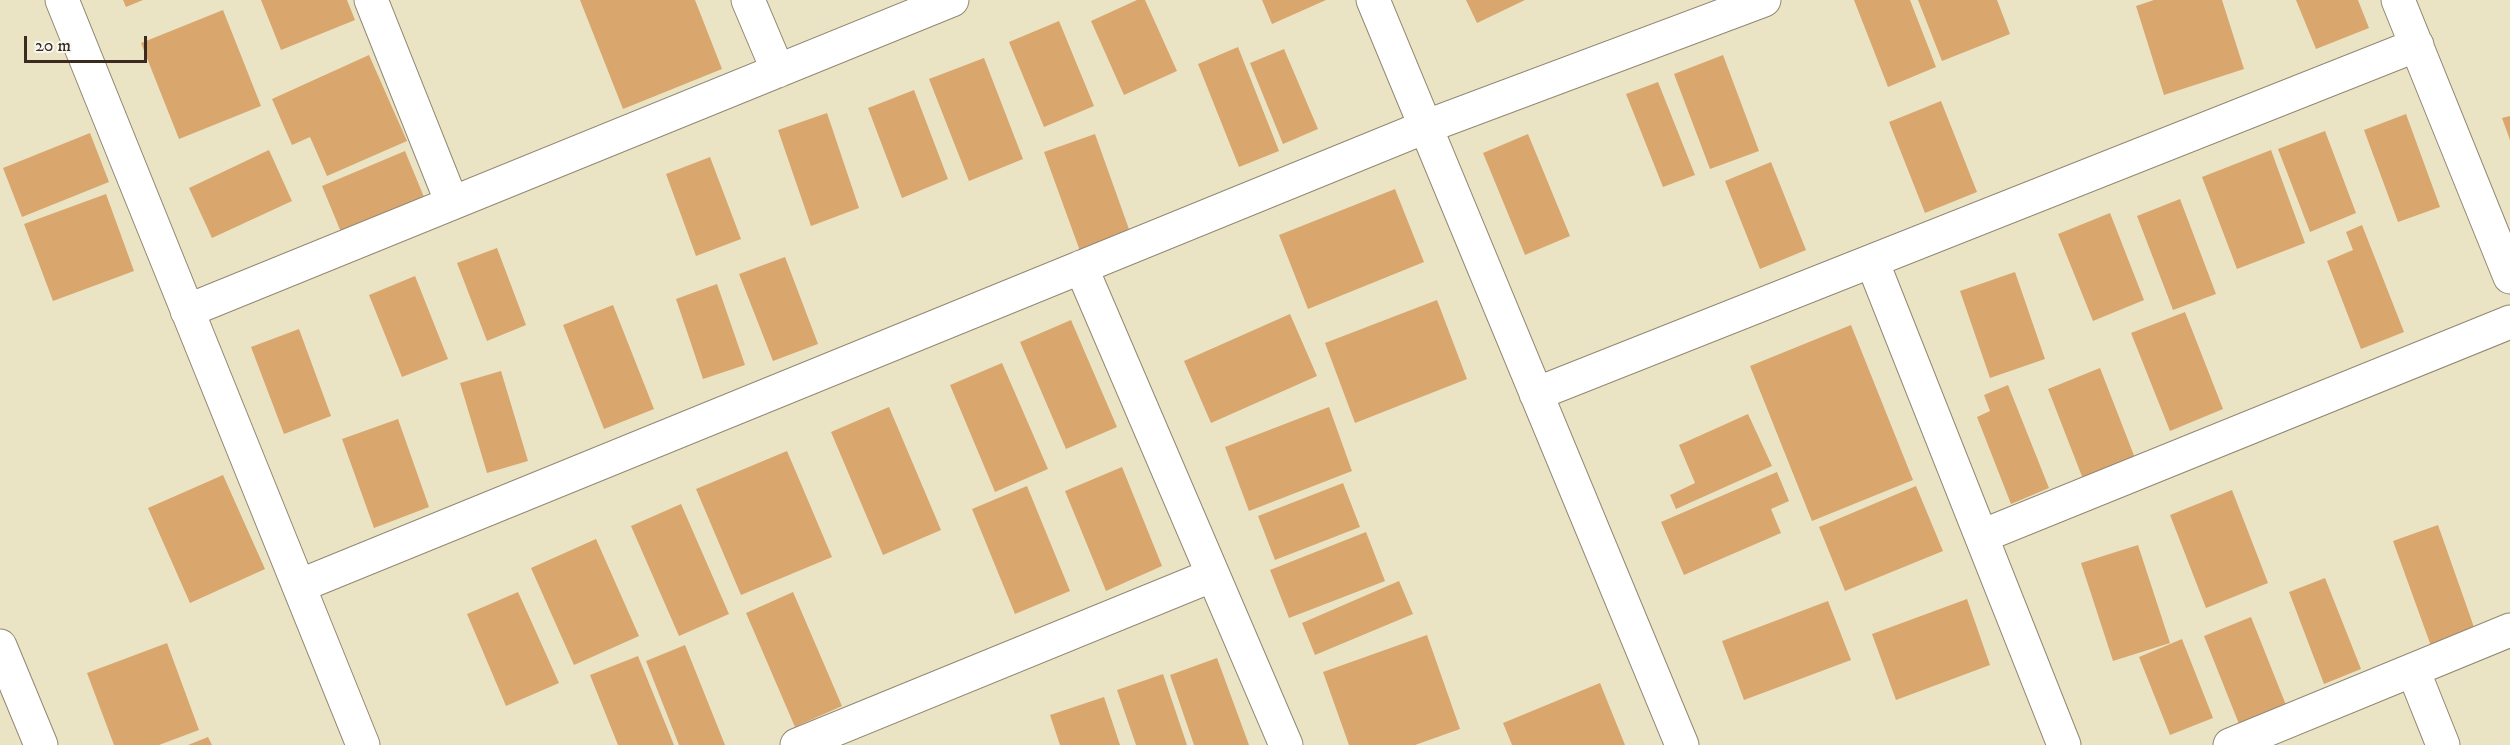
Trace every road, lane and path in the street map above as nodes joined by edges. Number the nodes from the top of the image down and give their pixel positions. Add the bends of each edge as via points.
1 (62, 0) edge
2 (371, 0) edge
3 (748, 0) edge
4 (952, 0) edge
5 (1373, 0) edge
6 (2398, 0) edge
7 (1761, 1) edge
8 (2417, 45) junction
9 (778, 71) junction
10 (1425, 127) junction
11 (452, 203) junction
12 (1872, 261) junction
13 (1081, 267) junction
14 (2510, 277) edge
15 (188, 312) junction
16 (2510, 322) edge
17 (1536, 394) junction
18 (1982, 536) junction
19 (1213, 575) junction
20 (299, 586) junction
21 (2510, 630) edge
22 (0, 646) edge
23 (2413, 670) junction
24 (8, 690) edge
25 (41, 745) edge
26 (363, 745) edge
27 (797, 745) edge
28 (1286, 745) edge
29 (1682, 745) edge
30 (2064, 745) edge
31 (2230, 745) edge
32 (2443, 745) edge

1 - 15 street
2 - 11 street
3 - 9 street
4 - 9 street
5 - 10 street
6 - 8 street
7 - 10 street
8 - 12 street
8 - 14 street
9 - 11 street
10 - 13 street
10 - 17 street
11 - 15 street
12 - 17 street
12 - 18 street
13 - 19 street
13 - 20 street
15 - 20 street
16 - 18 street
17 - 29 street
18 - 30 street
19 - 27 street
19 - 28 street
20 - 26 street
21 - 23 street
22 - 24 street
23 - 31 street
23 - 32 street
24 - 25 street

